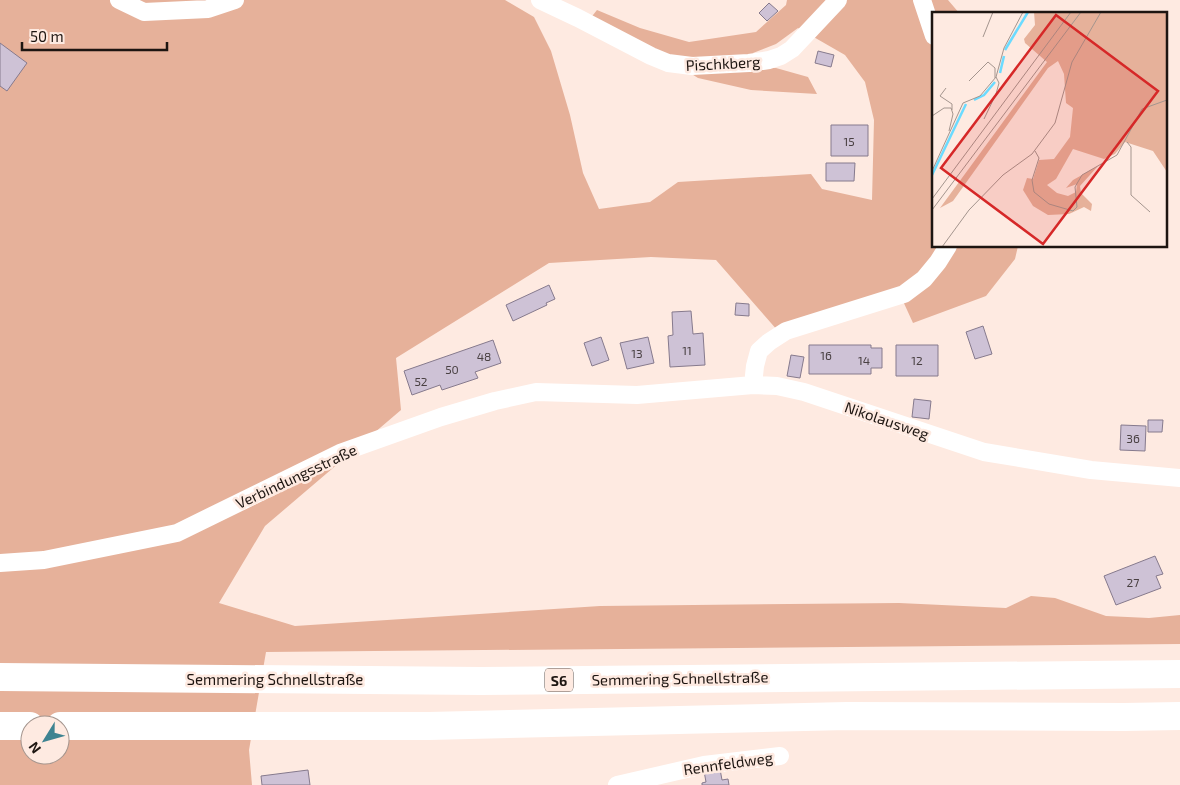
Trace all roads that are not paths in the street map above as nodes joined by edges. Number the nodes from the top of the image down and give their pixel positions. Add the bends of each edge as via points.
1 (119, 0) edge
2 (235, 0) edge
3 (540, 0) edge
4 (838, 0) edge
5 (922, 0) edge
6 (932, 30) edge
7 (947, 248) edge
8 (753, 385) junction
9 (594, 393) joint
10 (1180, 478) edge
11 (0, 563) edge
12 (1180, 674) edge
13 (0, 677) edge
14 (1180, 716) edge
15 (0, 726) edge
16 (20, 726) edge
17 (70, 726) edge
18 (780, 756) dead end
19 (617, 785) edge

1 - 2 street via 144,12 208,9
3 - 4 street, Pischkberg via 651,56 668,63 692,66 749,63 780,56 792,49
5 - 6 street
7 - 8 street via 924,279 904,294 786,331 769,342 759,351
8 - 9 street, Nikolausweg via 637,395
8 - 10 street, Nikolausweg via 804,392 984,452 1091,470
9 - 11 street, Verbindungsstraße via 536,392 441,418 340,453 177,533 44,560
12 - 13 highway, Semmering Schnellstraße / S6 via 481,681
14 - 17 highway via 847,716 429,726
15 - 16 highway
18 - 19 street, Rennfeldweg via 704,765

